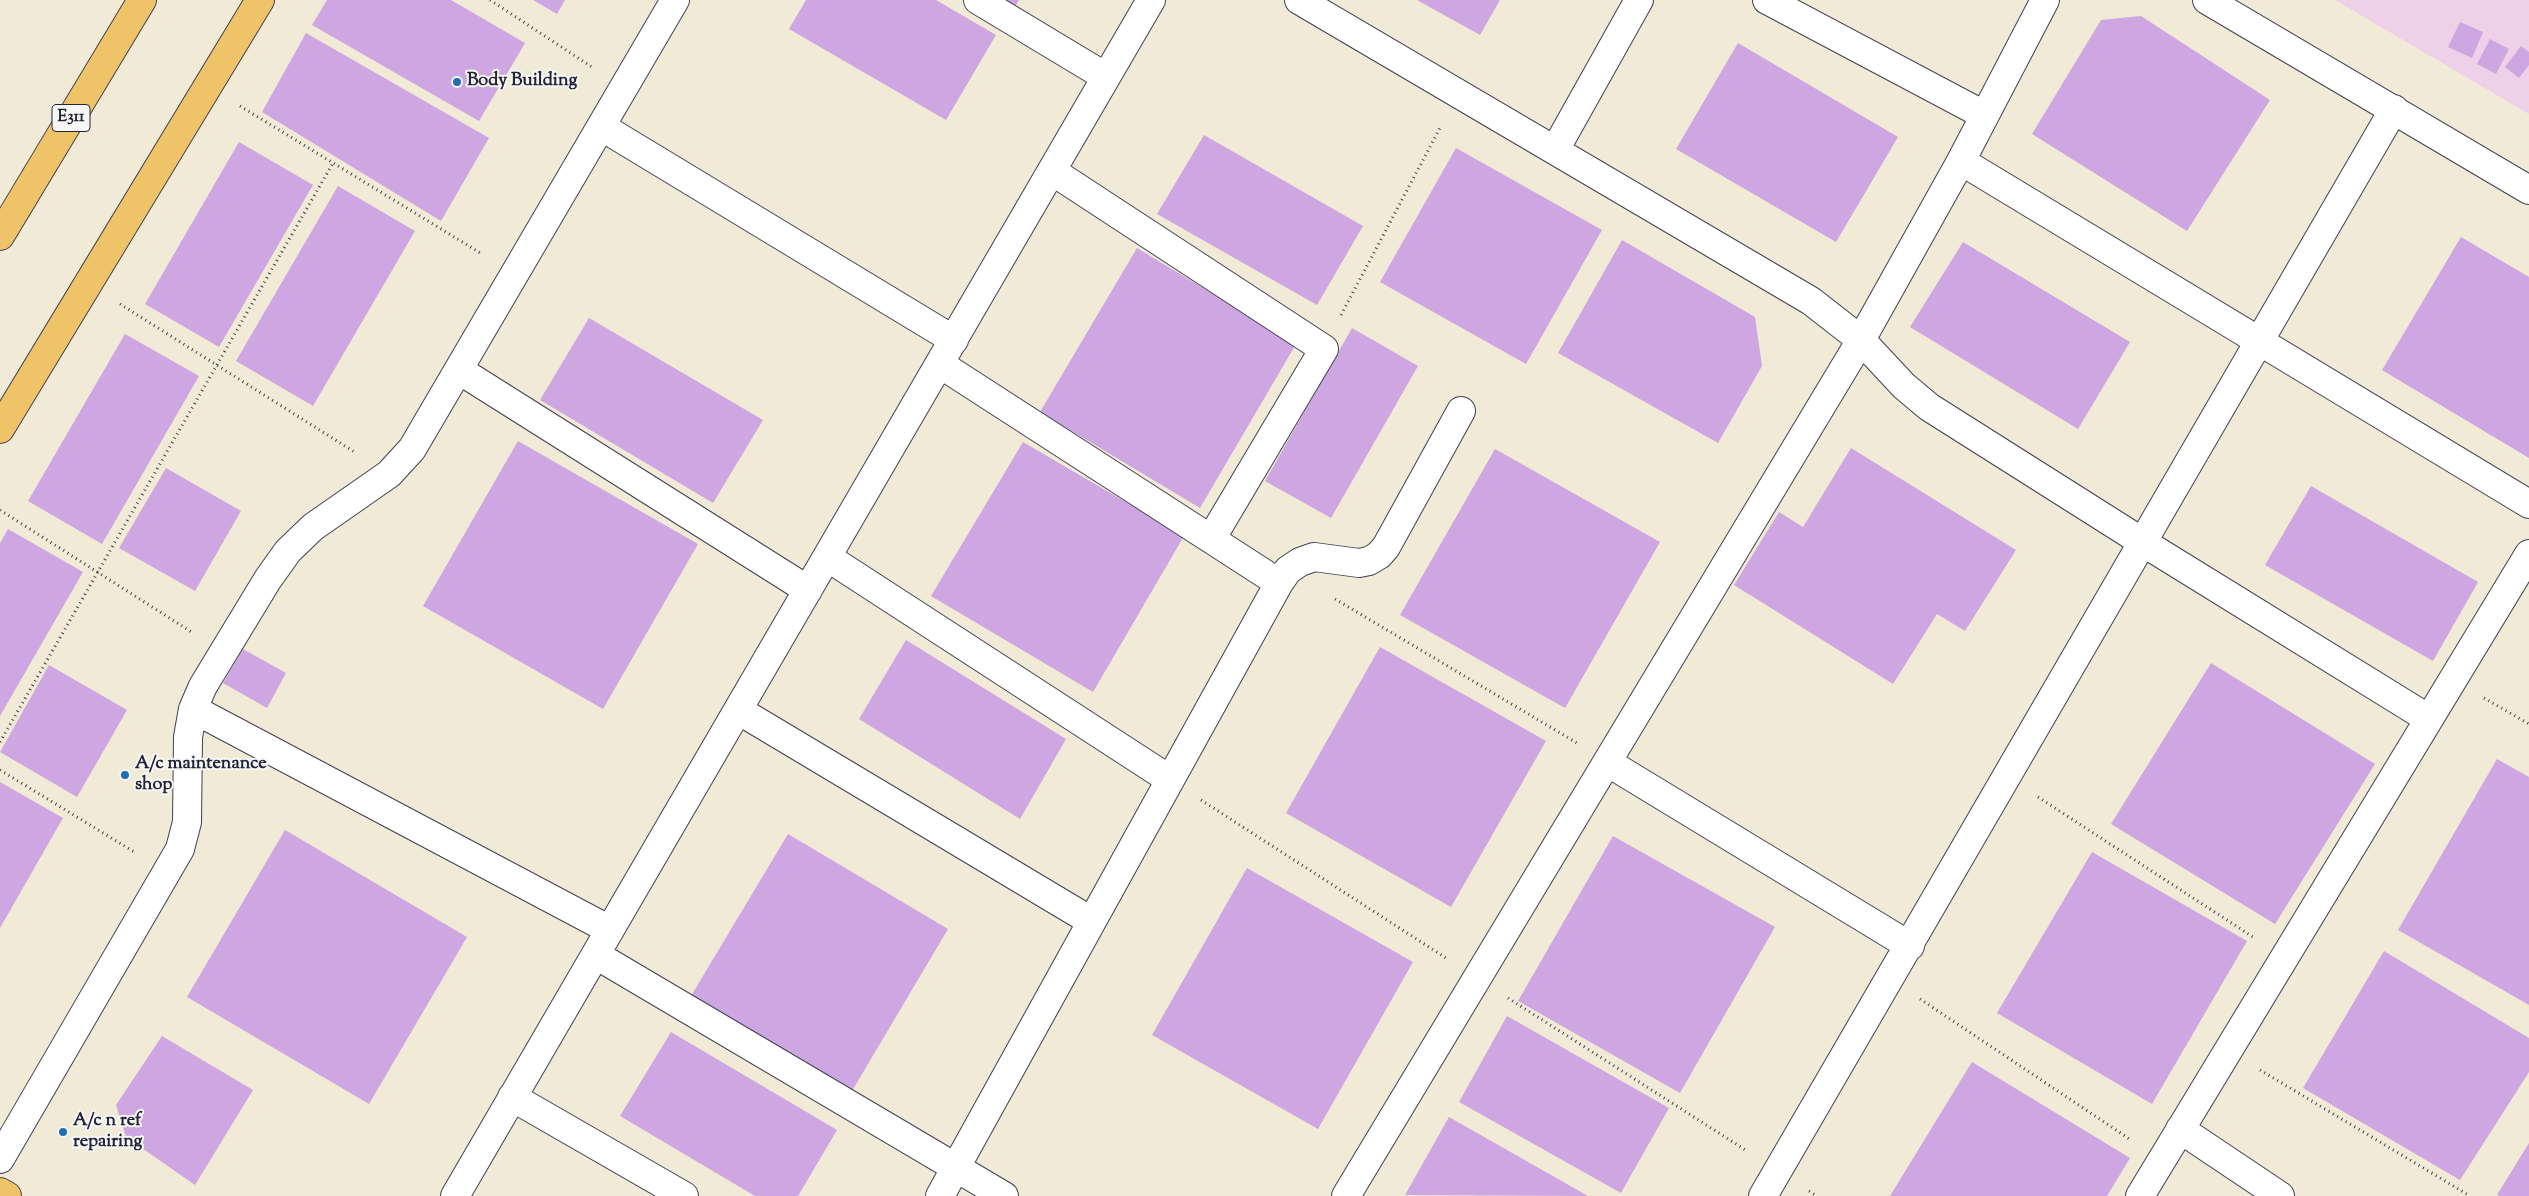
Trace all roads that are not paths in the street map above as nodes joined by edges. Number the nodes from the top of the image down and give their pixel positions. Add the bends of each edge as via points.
1 (142, 0) edge
2 (260, 0) edge
3 (675, 0) edge
4 (978, 0) edge
5 (1151, 0) edge
6 (1298, 0) edge
7 (1639, 0) edge
8 (1767, 0) edge
9 (2045, 0) edge
10 (2207, 0) edge
11 (1106, 77) junction
12 (2394, 109) junction
13 (1984, 115) junction
14 (602, 127) junction
15 (1555, 150) junction
16 (1961, 161) junction
17 (1052, 171) junction
18 (2529, 190) edge
19 (0, 236) edge
20 (954, 340) junction
21 (1861, 340) junction
22 (2260, 341) junction
23 (940, 364) junction
24 (459, 370) junction
25 (1461, 411) dead end
26 (0, 429) edge
27 (2529, 504) edge
28 (1211, 539) junction
29 (2144, 543) junction
30 (2529, 554) edge
31 (827, 557) junction
32 (1283, 577) junction
33 (808, 590) junction
34 (194, 709) junction
35 (738, 710) junction
36 (2429, 718) junction
37 (1607, 762) junction
38 (1169, 780) junction
39 (1091, 921) junction
40 (610, 930) junction
41 (1910, 946) junction
42 (596, 955) junction
43 (512, 1097) junction
44 (2180, 1129) junction
45 (0, 1159) edge
46 (956, 1167) junction
47 (0, 1192) edge
48 (1358, 1192) edge
49 (7, 1196) edge
50 (455, 1196) edge
51 (684, 1196) edge
52 (940, 1196) edge
53 (1004, 1196) edge
54 (1763, 1196) edge
55 (2140, 1196) edge
56 (2280, 1196) edge

1 - 19 main road, E311
2 - 26 main road
3 - 14 street
4 - 11 street
5 - 11 street
6 - 15 street
7 - 15 street
8 - 13 street
9 - 13 street
10 - 12 street
11 - 17 street
12 - 18 street
12 - 22 street
13 - 16 street
14 - 20 street
14 - 24 street
15 - 21 street via 1811,301
16 - 21 street
16 - 22 street
17 - 20 street
17 - 28 street via 1324,349
20 - 23 street
21 - 29 street via 1904,386 1929,407
21 - 37 street
22 - 27 street
22 - 29 street
23 - 28 street
23 - 31 street
24 - 33 street
24 - 34 street via 412,449 390,474 313,526 288,551 203,686
25 - 32 street via 1379,555 1359,563 1314,556 1300,562
28 - 32 street
29 - 36 street
29 - 41 street
30 - 36 street
31 - 33 street
31 - 38 street
32 - 38 street
33 - 35 street
34 - 40 street
34 - 45 street via 186,756 187,822 180,849
35 - 39 street
35 - 40 street
36 - 44 street
37 - 41 street
37 - 48 street
38 - 39 street
39 - 46 street
40 - 42 street
41 - 54 street
42 - 43 street
42 - 46 street
43 - 50 street
43 - 51 street
44 - 55 street
44 - 56 street
46 - 52 street
46 - 53 street
47 - 49 main road

